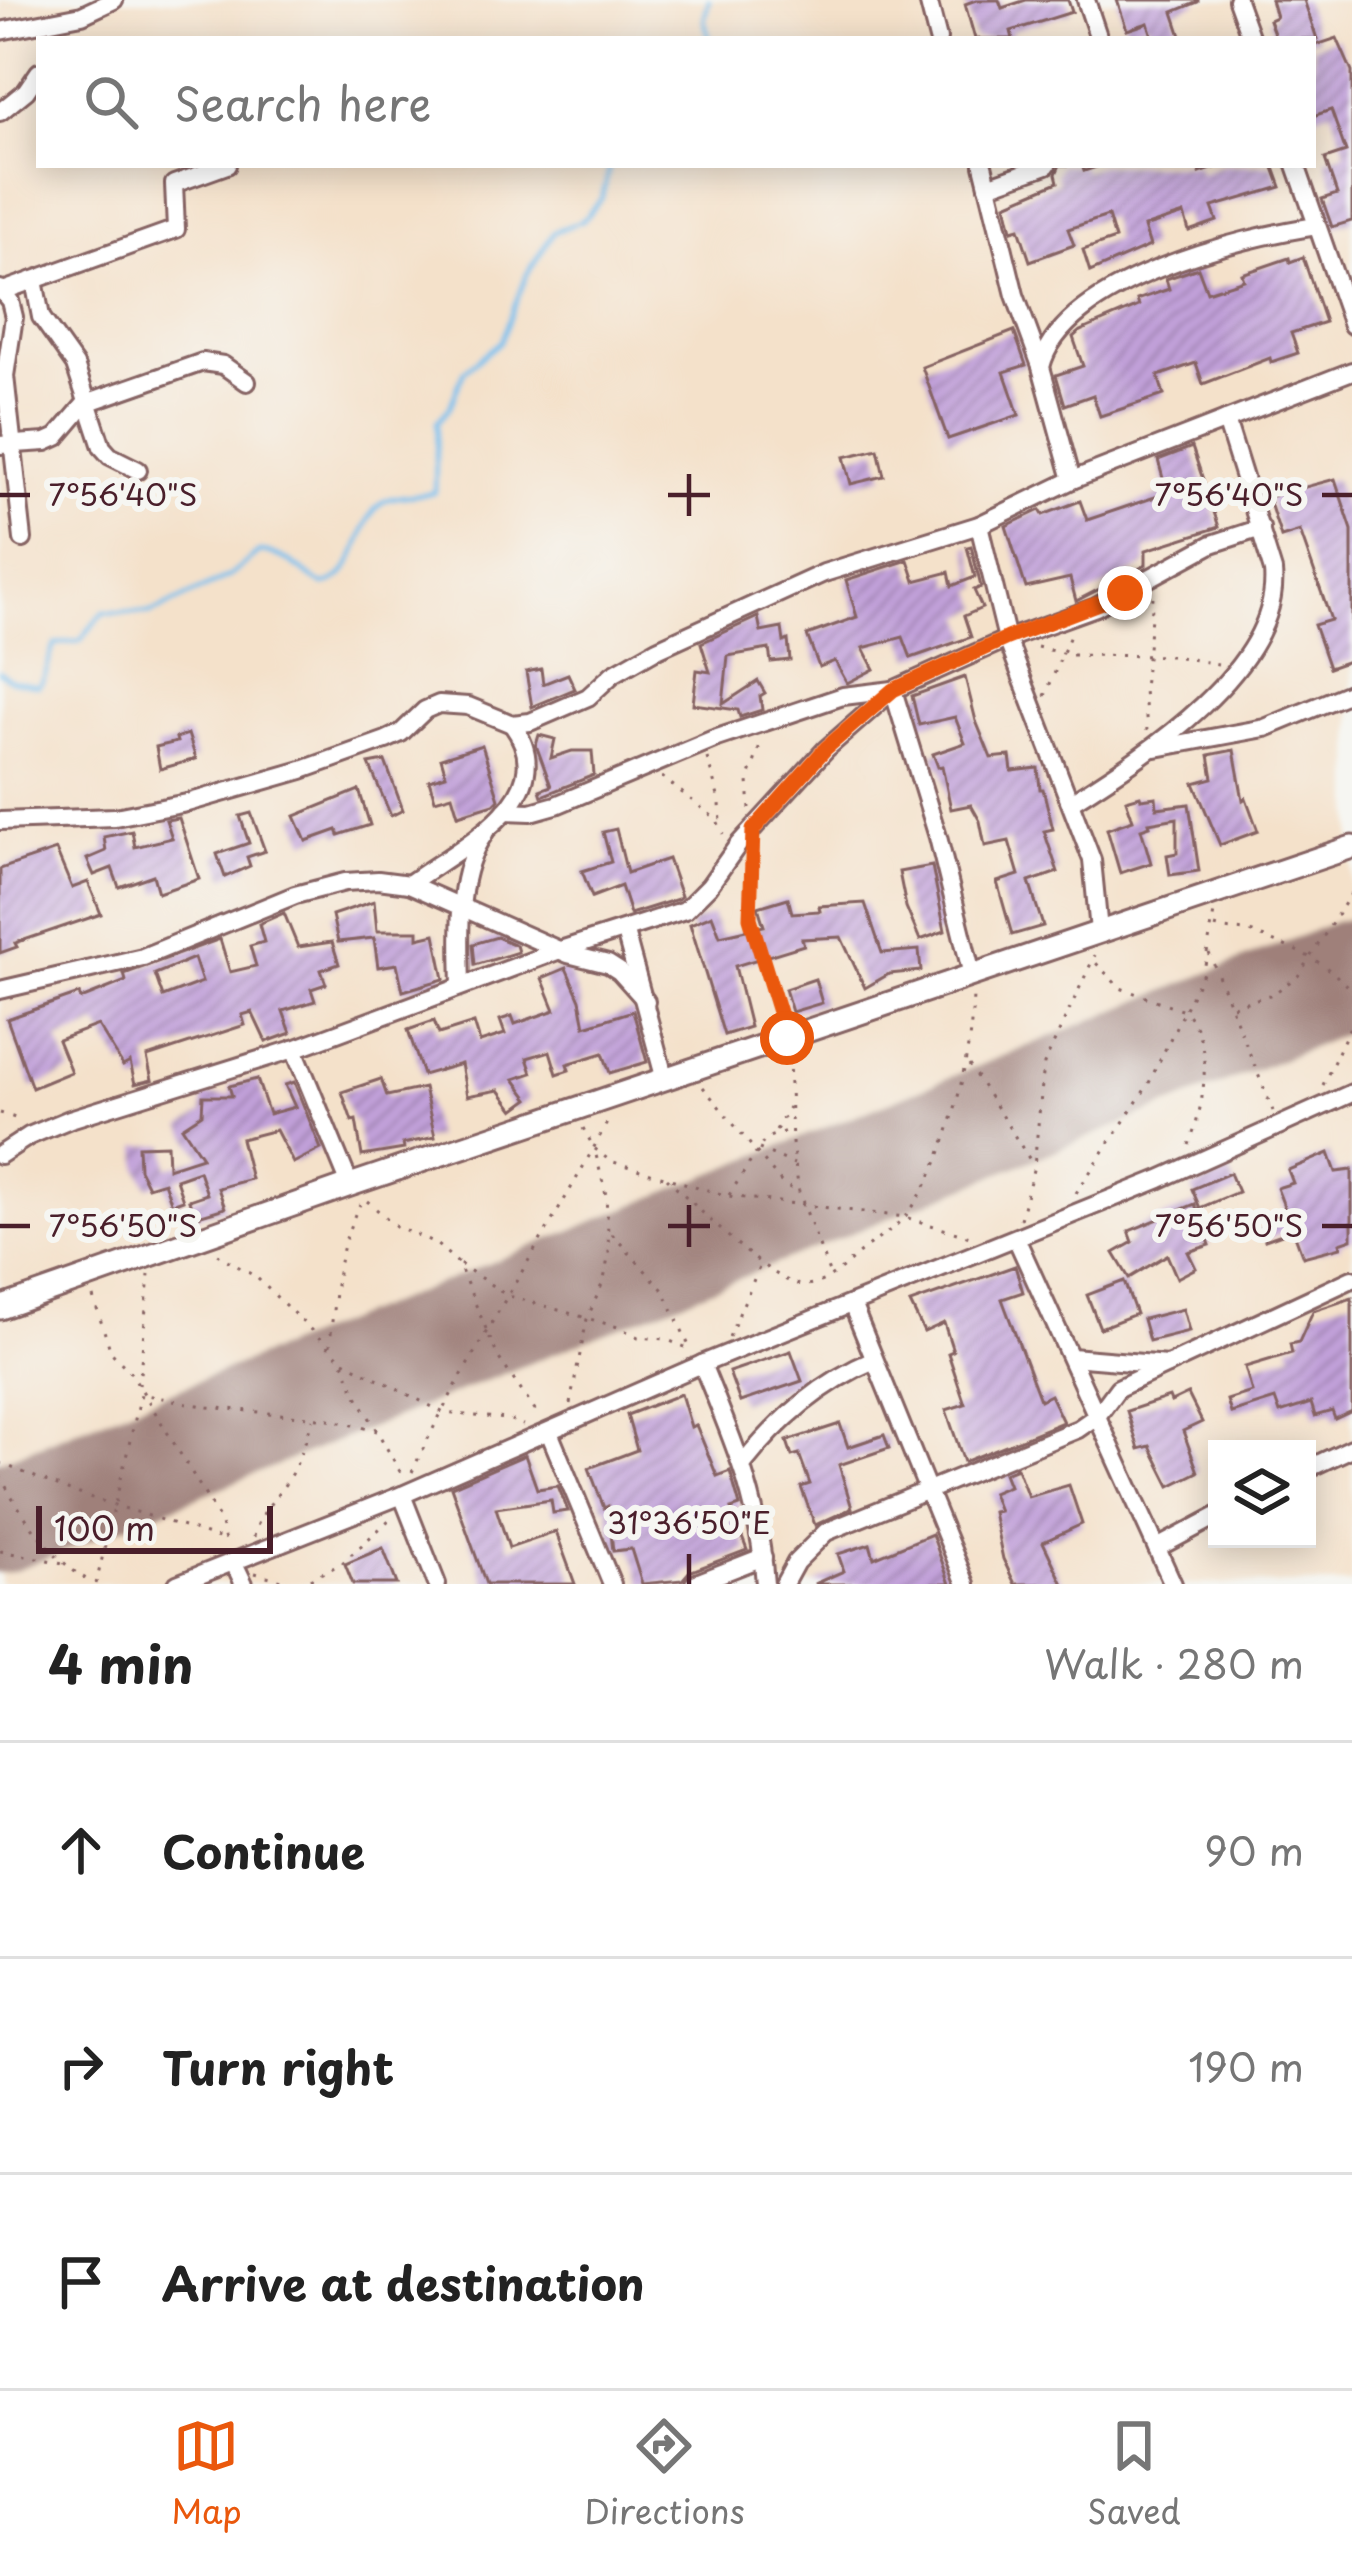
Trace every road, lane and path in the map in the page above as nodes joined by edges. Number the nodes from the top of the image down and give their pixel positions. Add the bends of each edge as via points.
1 (114, 0) edge
2 (928, 0) edge
3 (1085, 0) edge
4 (1237, 0) edge
5 (62, 20) junction
6 (0, 31) edge
7 (56, 36) edge
8 (937, 36) edge
9 (1098, 36) edge
10 (1250, 36) edge
11 (36, 77) edge
12 (0, 112) edge
13 (218, 168) edge
14 (984, 168) edge
15 (1039, 168) edge
16 (1297, 168) edge
17 (988, 186) junction
18 (1317, 226) junction
19 (34, 280) junction
20 (1, 290) edge
21 (1352, 325) edge
22 (1041, 367) junction
23 (1352, 371) edge
24 (248, 382) dead end
25 (86, 403) junction
26 (1226, 420) junction
27 (7, 446) edge
28 (138, 470) dead end
29 (1072, 480) junction
30 (979, 525) junction
31 (1261, 528) junction
32 (23, 539) dead end
33 (1155, 577) junction
34 (1009, 643) junction
35 (1062, 653) junction
36 (1147, 656) junction
37 (1236, 669) junction
38 (893, 690) junction
39 (1352, 692) edge
40 (1039, 721) junction
41 (512, 724) junction
42 (759, 726) junction
43 (701, 745) junction
44 (1152, 750) junction
45 (662, 763) junction
46 (1071, 802) junction
47 (500, 815) junction
48 (0, 821) edge
49 (721, 826) junction
50 (753, 830) junction
51 (1352, 847) edge
52 (471, 855) junction
53 (726, 859) junction
54 (409, 884) junction
55 (1352, 892) edge
56 (1212, 893) junction
57 (440, 898) junction
58 (464, 911) junction
59 (1213, 927) junction
60 (626, 932) junction
61 (1099, 932) junction
62 (560, 950) junction
63 (1209, 952) junction
64 (1311, 955) junction
65 (1094, 961) junction
66 (972, 975) junction
67 (461, 986) junction
68 (0, 990) edge
69 (1352, 992) edge
70 (646, 1001) junction
71 (1232, 1006) junction
72 (1184, 1010) junction
73 (1352, 1022) edge
74 (787, 1038) junction
75 (293, 1048) junction
76 (968, 1064) junction
77 (692, 1071) junction
78 (665, 1080) junction
79 (1352, 1093) edge
80 (624, 1094) junction
81 (792, 1102) junction
82 (1315, 1110) junction
83 (571, 1112) junction
84 (1282, 1124) junction
85 (792, 1129) junction
86 (775, 1131) junction
87 (594, 1148) junction
88 (757, 1149) junction
89 (0, 1156) edge
90 (795, 1165) junction
91 (1190, 1165) junction
92 (1034, 1166) junction
93 (667, 1178) junction
94 (350, 1185) junction
95 (799, 1192) junction
96 (728, 1196) junction
97 (804, 1208) junction
98 (1072, 1213) junction
99 (905, 1217) junction
100 (609, 1231) junction
101 (204, 1237) junction
102 (1016, 1238) junction
103 (985, 1250) junction
104 (149, 1256) junction
105 (458, 1263) junction
106 (761, 1263) junction
107 (82, 1278) junction
108 (831, 1278) junction
109 (1352, 1279) edge
110 (506, 1295) junction
111 (852, 1304) junction
112 (0, 1308) edge
113 (587, 1318) junction
114 (487, 1327) junction
115 (330, 1348) junction
116 (723, 1356) junction
117 (1071, 1357) junction
118 (342, 1360) junction
119 (874, 1360) junction
120 (702, 1364) junction
121 (1168, 1365) junction
122 (139, 1386) junction
123 (141, 1394) junction
124 (444, 1413) junction
125 (1098, 1414) junction
126 (314, 1417) junction
127 (377, 1431) junction
128 (550, 1431) junction
129 (1352, 1448) edge
130 (0, 1463) edge
131 (744, 1463) junction
132 (1316, 1465) edge
133 (0, 1476) edge
134 (929, 1493) junction
135 (403, 1498) junction
136 (116, 1506) junction
137 (1208, 1521) edge
138 (225, 1540) junction
139 (1157, 1548) junction
140 (0, 1552) edge
141 (763, 1557) junction
142 (65, 1563) junction
143 (241, 1568) edge
144 (96, 1584) edge
145 (177, 1584) edge
146 (299, 1584) edge
147 (436, 1584) edge
148 (612, 1584) edge
149 (694, 1584) edge
150 (765, 1584) edge
151 (784, 1584) edge
152 (967, 1584) edge
153 (1173, 1584) edge

1 - 5 street
2 - 8 street
3 - 9 street
4 - 10 street
5 - 6 street
5 - 7 street
11 - 12 street
13 - 19 street via 174,184 176,229
14 - 17 street
15 - 17 street
16 - 18 street
17 - 22 street
18 - 21 street
18 - 22 street via 1155,269 1086,310 1051,344
19 - 20 street
19 - 25 street via 40,317 70,356
20 - 27 street via 14,317 5,362
22 - 29 street
23 - 26 street
24 - 25 street via 203,362
25 - 27 street via 57,437
25 - 28 street via 102,447
26 - 29 street
26 - 31 street
27 - 32 street
29 - 30 street
30 - 34 street
30 - 41 street via 824,573 657,649 588,698
31 - 33 street via 1212,544
31 - 37 street via 1274,594
33 - 34 street
33 - 36 path
34 - 35 path
34 - 38 street
34 - 40 street
35 - 36 path
35 - 40 path
36 - 37 path
36 - 44 path
37 - 44 street
38 - 42 street via 843,696
38 - 50 street via 826,748
38 - 66 street
39 - 44 street via 1264,728
40 - 46 street
41 - 47 street via 530,770
41 - 48 street via 440,704 386,740 187,803 115,817
42 - 43 street
42 - 50 path via 747,791
43 - 45 street
43 - 49 path
44 - 46 street
45 - 47 street via 556,806
45 - 49 path via 663,777
46 - 61 street via 1092,860
47 - 52 street
47 - 54 street
49 - 53 path
50 - 53 street
50 - 74 path via 750,918
51 - 56 street
52 - 57 street
52 - 58 street
53 - 60 street via 685,910
54 - 57 street
54 - 68 street via 345,883 295,895 143,957
55 - 64 path
56 - 59 path
56 - 61 street
57 - 58 street
58 - 62 street
58 - 67 street
59 - 63 path
59 - 64 path
60 - 62 street
60 - 70 street
61 - 65 path
61 - 66 street
62 - 67 street
62 - 70 street via 620,970
63 - 71 path
63 - 72 path
64 - 69 path
64 - 71 path via 1287,986
65 - 72 path via 1120,988
65 - 92 path via 1044,1064
66 - 74 street
66 - 76 path
67 - 75 street
70 - 78 street
71 - 84 path
72 - 91 path via 1202,1043
72 - 98 path via 1148,1085 1078,1189
73 - 82 path
74 - 77 street
74 - 81 path
75 - 89 street via 70,1119
75 - 94 street
76 - 92 path
76 - 99 path
77 - 78 street
77 - 88 path
78 - 80 street
79 - 82 street
80 - 83 street
80 - 87 path
81 - 85 path
81 - 86 path
82 - 84 street
83 - 87 path
83 - 94 street
84 - 91 street
85 - 86 path
85 - 90 path
86 - 88 path
87 - 93 path
87 - 100 path
87 - 110 path
88 - 90 path
88 - 95 path
88 - 96 path
90 - 95 path
91 - 98 street
92 - 102 path
93 - 96 path
93 - 106 path
94 - 101 street
95 - 97 path
96 - 97 path
97 - 99 path
97 - 108 path
98 - 102 street
99 - 103 path via 969,1236
99 - 108 path
100 - 113 path via 604,1280
100 - 113 path via 664,1291 691,1350
101 - 104 street
101 - 115 path
102 - 103 street
102 - 117 street
103 - 111 street
104 - 107 street
104 - 122 path
105 - 110 path
105 - 114 path
105 - 115 path via 363,1198 342,1251
106 - 108 path via 802,1285
106 - 116 path
107 - 112 street
107 - 122 path via 111,1352
109 - 121 street
110 - 113 path
110 - 114 path
111 - 116 street
111 - 119 street
113 - 128 path
114 - 124 path
114 - 128 path via 510,1379
115 - 118 path
116 - 120 street
117 - 121 street
117 - 125 street
118 - 124 path
118 - 127 path
119 - 131 street via 779,1423
119 - 134 street
120 - 128 street
120 - 131 street
121 - 125 street via 1118,1388
122 - 123 path
123 - 126 path
123 - 136 path
123 - 138 path
124 - 128 path
124 - 135 path
125 - 134 street
125 - 139 street
126 - 127 path
126 - 143 path
127 - 135 path via 401,1470
128 - 135 street
128 - 148 street
129 - 132 street
130 - 136 path
131 - 141 street
133 - 142 path
134 - 151 street via 826,1532
134 - 152 street
135 - 143 street
135 - 146 path via 341,1564
135 - 147 street
136 - 138 path
136 - 144 path
137 - 139 street
138 - 143 path
139 - 153 street
140 - 142 path
141 - 149 street
141 - 150 street
142 - 144 path
143 - 145 street
143 - 146 path

